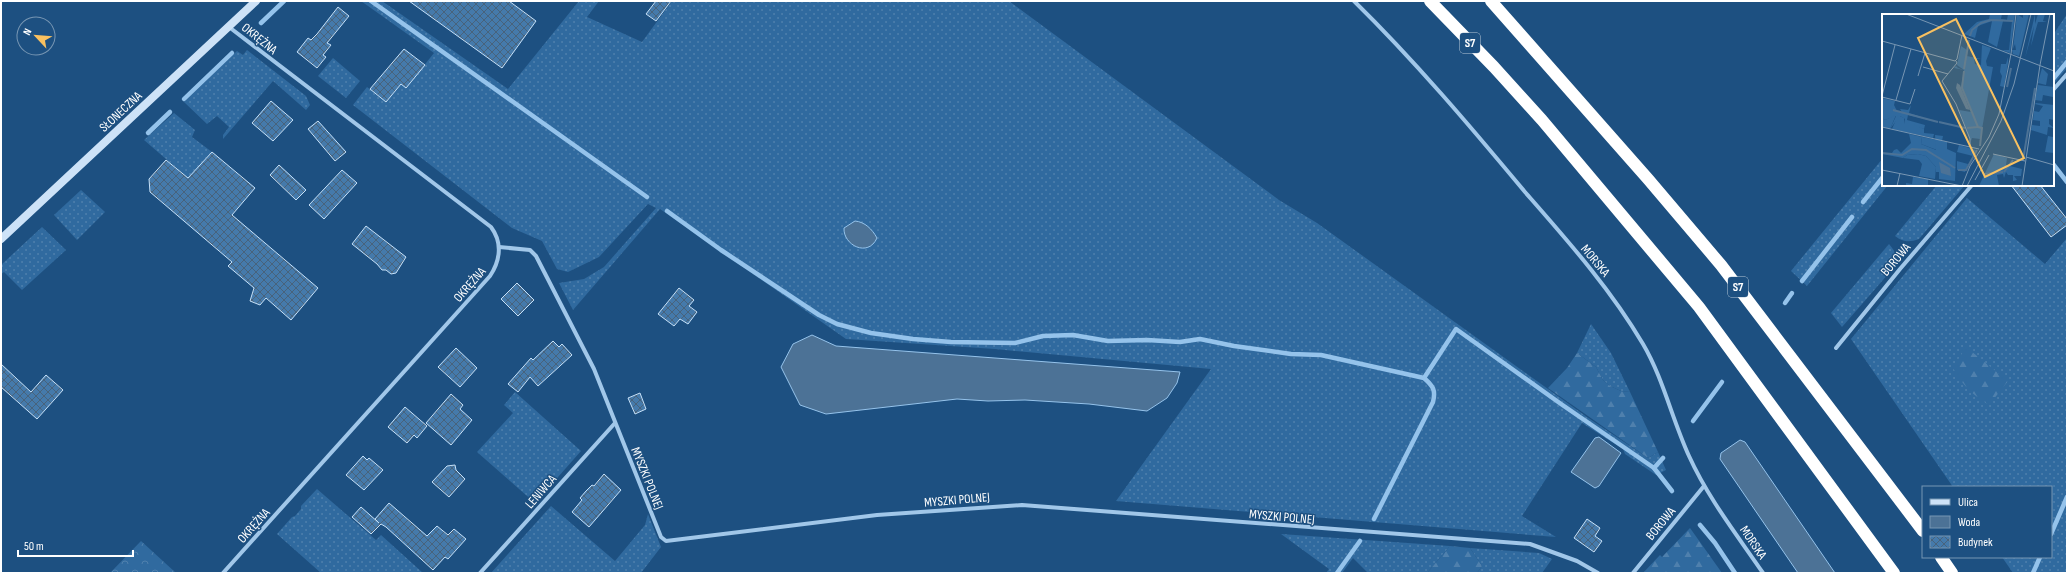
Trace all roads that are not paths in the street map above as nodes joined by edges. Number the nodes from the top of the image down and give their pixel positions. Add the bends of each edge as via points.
1 (256, 1) edge
2 (1354, 1) edge
3 (1430, 1) edge
4 (1491, 1) edge
5 (229, 26) junction
6 (2067, 74) edge
7 (2054, 89) edge
8 (1971, 186) edge
9 (1, 239) edge
10 (499, 247) junction
11 (1836, 348) dead end
12 (615, 423) junction
13 (1704, 486) junction
14 (1922, 530) edge
15 (1942, 558) edge
16 (223, 573) edge
17 (480, 573) edge
18 (1598, 573) edge
19 (1633, 573) edge
20 (1763, 573) edge
21 (1894, 573) edge
22 (1952, 573) edge

1 - 5 main road, SŁONECZNA
2 - 13 street, MORSKA via 1399,45 1610,293 1644,345 1680,436
3 - 21 highway, S7 via 1542,120 1699,306
4 - 14 highway, S7 via 1721,265
5 - 9 main road, SŁONECZNA
5 - 10 street, OKRĘŻNA via 491,227 498,238
6 - 7 street
8 - 11 street, BOROWA via 1900,268
10 - 12 street, MYSZKI POLNEJ via 530,250 536,256 584,347
10 - 16 street, OKRĘŻNA via 496,267 490,276
12 - 17 street, LENIWCA
12 - 18 street, MYSZKI POLNEJ via 661,537 670,542 877,515 1022,505 1530,544 1577,561
13 - 19 street, BOROWA
13 - 20 street, MORSKA
15 - 22 highway

